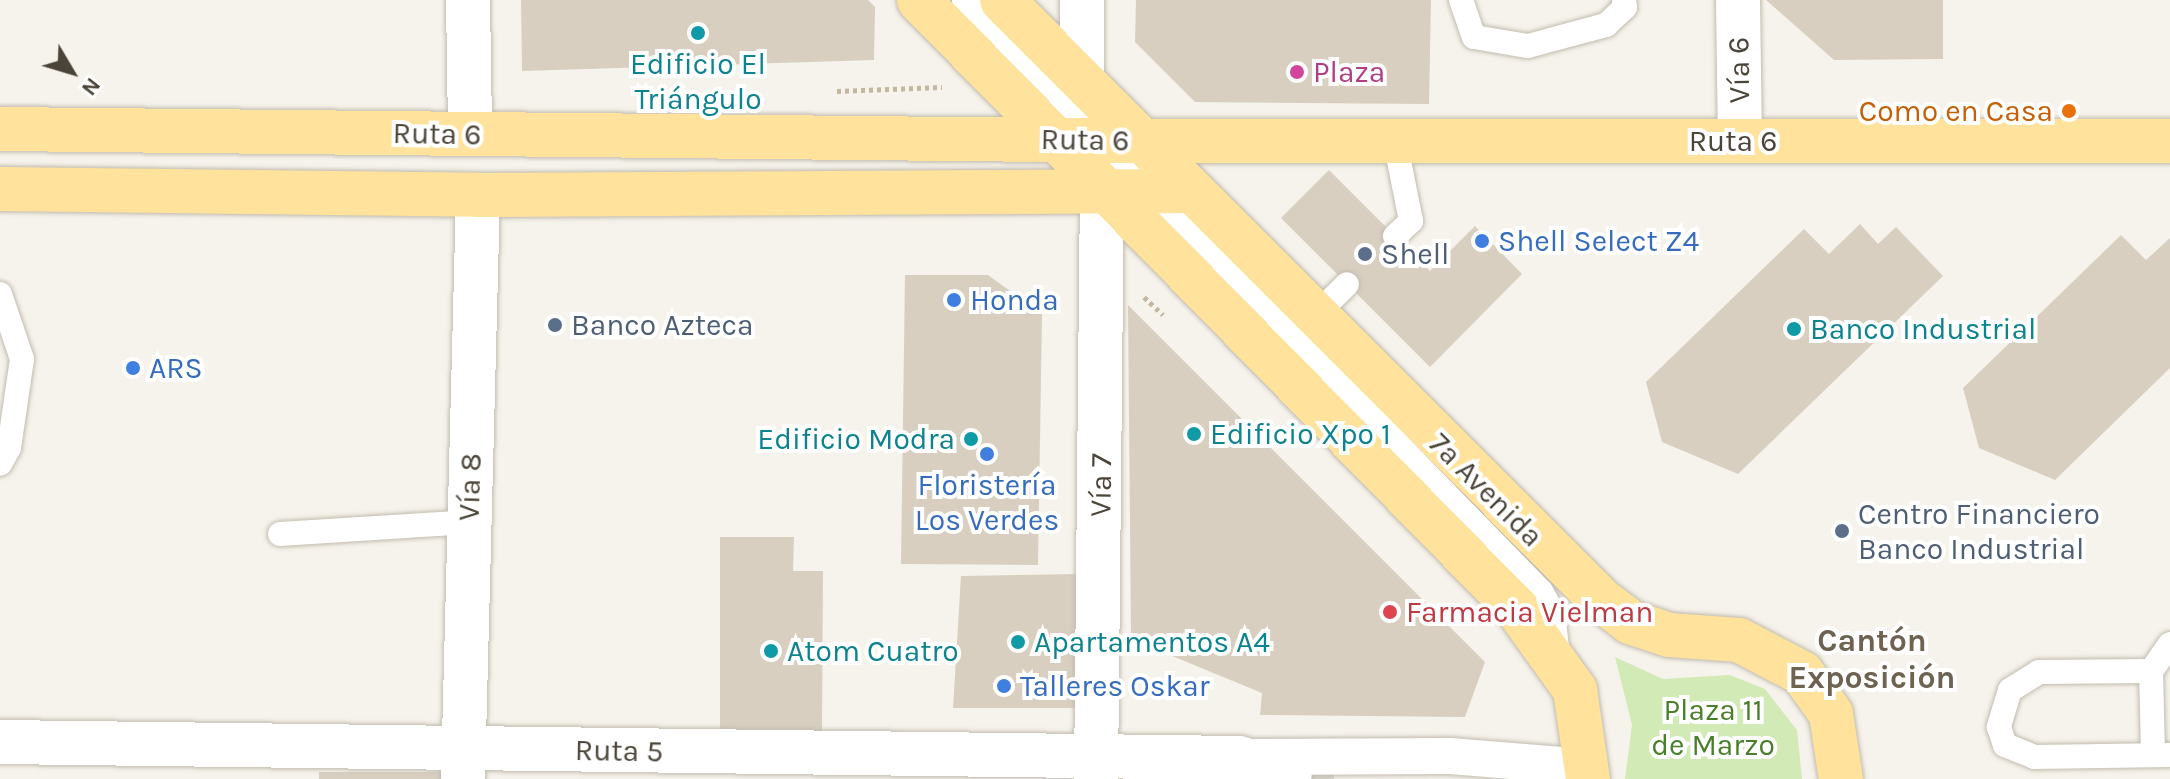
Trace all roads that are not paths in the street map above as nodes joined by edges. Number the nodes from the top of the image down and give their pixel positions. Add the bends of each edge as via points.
1 (468, 0) edge
2 (919, 0) edge
3 (964, 0) edge
4 (1002, 0) edge
5 (1082, 0) edge
6 (1461, 0) edge
7 (1624, 0) edge
8 (1738, 0) edge
9 (1082, 83) junction
10 (0, 129) edge
11 (470, 134) junction
12 (1054, 140) junction
13 (1120, 140) junction
14 (1395, 141) junction
15 (1740, 141) junction
16 (2170, 141) edge
17 (0, 189) edge
18 (1148, 190) junction
19 (1102, 191) junction
20 (1192, 191) junction
21 (478, 195) junction
22 (1395, 236) dead end
23 (1347, 284) dead end
24 (0, 294) edge
25 (1315, 316) junction
26 (0, 464) edge
27 (469, 522) junction
28 (280, 534) dead end
29 (1541, 591) junction
30 (1614, 610) junction
31 (2170, 644) edge
32 (1559, 663) junction
33 (2151, 671) junction
34 (0, 742) edge
35 (2162, 754) edge
36 (1239, 758) junction
37 (463, 764) edge
38 (1096, 769) edge
39 (1290, 773) dead end
40 (1587, 773) edge
41 (1841, 779) edge

1 - 11 street
2 - 12 main road, 7a Avenida
3 - 13 lane
4 - 9 main road, 7a Avenida
5 - 9 street
6 - 7 lane via 1474,37 1528,46 1606,25 1625,7
8 - 15 street, Vía 6
9 - 13 main road, 7a Avenida
10 - 11 main road, Ruta 6
11 - 12 main road, Ruta 6
12 - 13 main road, Ruta 6
12 - 19 main road, 7a Avenida
13 - 14 main road, Ruta 6
13 - 18 lane
13 - 20 main road, 7a Avenida
14 - 15 main road, Ruta 6
14 - 22 lane via 1411,221
15 - 16 main road, Ruta 6
17 - 21 main road, Ruta 6
18 - 19 main road, Ruta 6
18 - 20 main road, Ruta 6
18 - 29 lane
19 - 21 main road, Ruta 6
19 - 32 main road, 7a Avenida via 1517,609
19 - 38 street, Vía 7
20 - 25 main road, 7a Avenida
21 - 27 street, Vía 8
23 - 25 lane
24 - 26 lane via 22,359 9,448
25 - 30 main road, 7a Avenida
27 - 28 lane
27 - 37 street, Vía 8
29 - 30 lane
29 - 32 lane via 1553,613
30 - 41 main road, 7a Avenida via 1648,629 1739,640 1785,659 1815,687 1831,714
31 - 33 lane
32 - 40 main road, 7a Avenida via 1582,711
33 - 35 lane
33 - 35 lane via 2039,672 2010,690 1999,727 2005,745 2034,757
34 - 37 street, Ruta 5
36 - 38 street, Ruta 5
36 - 39 street, Ruta 5
36 - 40 street, Ruta 5 via 1450,756
37 - 38 street, Ruta 5

